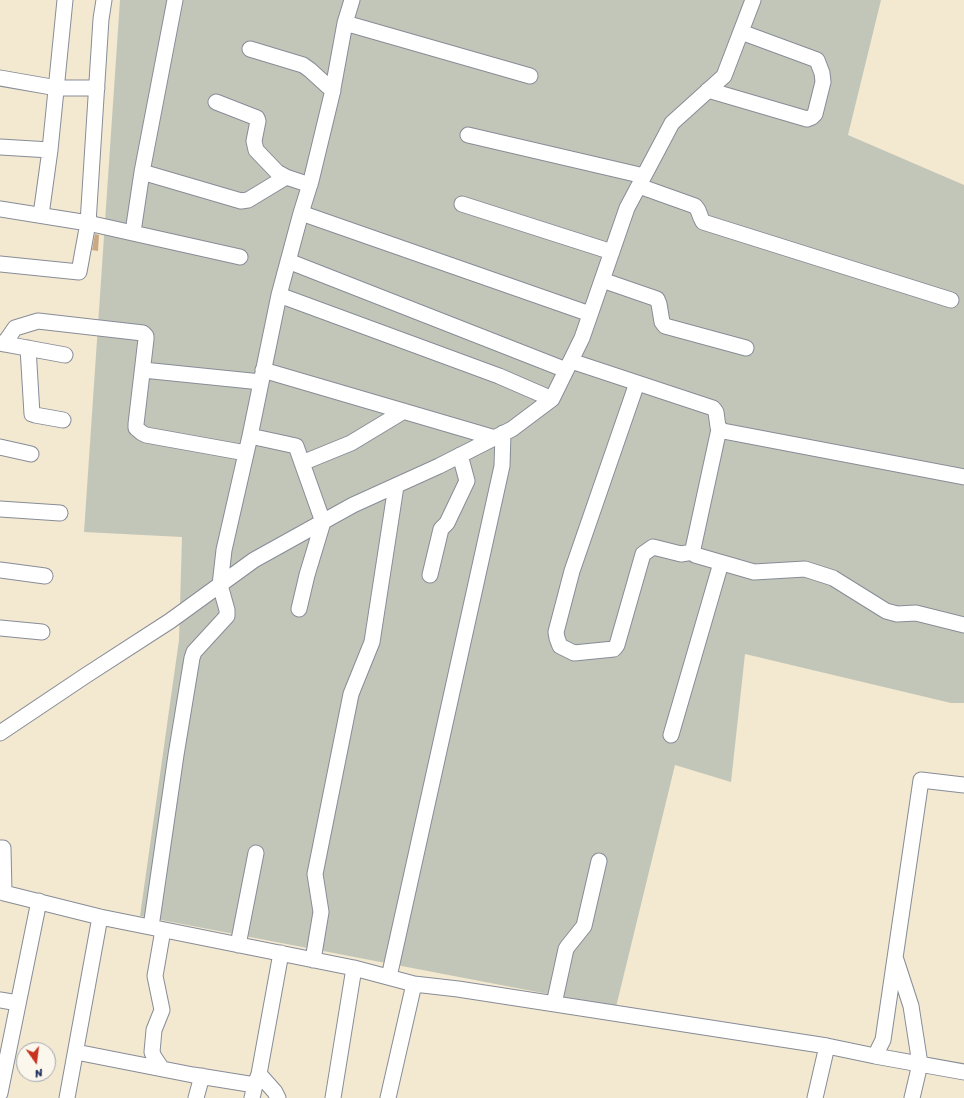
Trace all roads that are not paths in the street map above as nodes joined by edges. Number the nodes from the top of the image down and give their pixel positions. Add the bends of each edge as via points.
1 (65, 0) edge
2 (104, 0) edge
3 (175, 0) edge
4 (352, 0) edge
5 (753, 0) edge
6 (346, 24) junction
7 (741, 32) junction
8 (250, 49) dead end
9 (530, 76) dead end
10 (0, 78) edge
11 (57, 88) junction
12 (97, 88) junction
13 (708, 90) junction
14 (333, 91) junction
15 (216, 102) dead end
16 (468, 135) dead end
17 (0, 147) edge
18 (50, 150) junction
19 (142, 172) junction
20 (286, 177) junction
21 (642, 181) junction
22 (310, 185) junction
23 (462, 204) dead end
24 (0, 209) edge
25 (300, 213) junction
26 (41, 215) junction
27 (88, 223) junction
28 (133, 232) junction
29 (612, 252) junction
30 (240, 257) dead end
31 (288, 261) junction
32 (0, 264) edge
33 (602, 280) junction
34 (279, 295) junction
35 (951, 300) dead end
36 (590, 314) junction
37 (2, 344) edge
38 (28, 348) junction
39 (746, 348) dead end
40 (65, 355) dead end
41 (568, 366) junction
42 (143, 370) junction
43 (262, 376) junction
44 (637, 383) junction
45 (552, 399) junction
46 (404, 411) junction
47 (63, 420) dead end
48 (719, 429) junction
49 (499, 435) junction
50 (250, 436) junction
51 (0, 447) edge
52 (246, 453) junction
53 (32, 454) dead end
54 (460, 455) junction
55 (302, 463) junction
56 (964, 476) edge
57 (396, 486) junction
58 (0, 509) edge
59 (60, 513) dead end
60 (323, 522) junction
61 (694, 552) junction
62 (721, 563) junction
63 (0, 570) edge
64 (430, 575) dead end
65 (45, 576) dead end
66 (220, 585) junction
67 (299, 609) dead end
68 (964, 625) edge
69 (0, 628) edge
70 (42, 632) dead end
71 (0, 733) edge
72 (670, 735) dead end
73 (964, 785) edge
74 (0, 848) edge
75 (256, 853) dead end
76 (599, 861) dead end
77 (39, 902) junction
78 (100, 917) junction
79 (157, 928) junction
80 (238, 945) junction
81 (281, 953) junction
82 (895, 957) junction
83 (313, 960) junction
84 (354, 968) junction
85 (389, 977) junction
86 (414, 984) junction
87 (0, 1000) edge
88 (18, 1002) junction
89 (554, 1004) junction
90 (827, 1046) junction
91 (76, 1052) junction
92 (875, 1056) junction
93 (920, 1064) junction
94 (162, 1069) junction
95 (964, 1072) edge
96 (202, 1076) junction
97 (255, 1086) edge
98 (0, 1088) edge
99 (67, 1098) edge
100 (196, 1098) edge
101 (278, 1098) edge
102 (333, 1098) edge
103 (388, 1098) edge
104 (815, 1098) edge
105 (912, 1098) edge

1 - 11 street
2 - 12 street
3 - 19 street
4 - 6 street
5 - 7 street
6 - 9 street
6 - 14 street
7 - 13 street via 724,76
7 - 13 street via 817,60 823,82 815,114 807,119
8 - 14 street via 303,65
10 - 11 street
11 - 12 street
11 - 18 street
12 - 27 street
13 - 21 street via 672,122
14 - 22 street
15 - 20 street via 257,118 255,148 273,169
16 - 21 street
17 - 18 street
18 - 26 street
19 - 20 street via 241,201 248,200
19 - 28 street
20 - 22 street
21 - 29 street via 627,208
21 - 35 street via 696,206 703,222
22 - 25 street
23 - 29 street
24 - 26 street
25 - 31 street
25 - 36 street
26 - 27 street
27 - 28 street
27 - 32 street via 79,272
28 - 30 street
29 - 33 street
31 - 34 street
31 - 41 street
33 - 36 street
33 - 39 street via 657,298 662,322 667,327
34 - 43 street
34 - 45 street via 499,376
36 - 41 street
37 - 38 street
37 - 42 street via 15,328 38,321 143,333 146,339
38 - 40 street
38 - 47 street via 32,414
41 - 44 street
41 - 45 street
42 - 43 street
42 - 52 street via 136,424 136,428 142,433
43 - 46 street
43 - 50 street
44 - 48 street via 713,408
44 - 61 street via 572,571 556,632 560,646 574,653 614,649 643,554 652,547 681,554
45 - 49 street via 512,429
46 - 49 street
46 - 55 street via 351,443
48 - 56 street
48 - 61 street via 692,549
49 - 54 street
49 - 85 street via 502,466
50 - 52 street
50 - 55 street via 296,446
51 - 53 street
52 - 66 street via 224,550
54 - 57 street
54 - 64 street via 466,483 447,523 441,529
55 - 60 street
57 - 60 street
57 - 83 street via 372,642 351,694 315,874 322,912
58 - 59 street
60 - 66 street via 254,560
60 - 67 street
61 - 62 street via 699,557
62 - 68 street via 754,572 805,569 833,578 886,611 897,614 916,613
62 - 72 street
63 - 65 street
66 - 71 street
66 - 79 street via 227,616 194,652 192,658 176,755
69 - 70 street
73 - 82 street via 921,780
74 - 77 street via 3,848 4,893
75 - 80 street
76 - 89 street via 584,926 566,949
77 - 78 street
77 - 88 street
78 - 79 street
78 - 91 street
79 - 80 street
79 - 94 street via 155,976 162,1010 154,1030 152,1052
80 - 81 street
81 - 83 street
81 - 97 street
82 - 92 street via 883,1040
82 - 93 street via 911,1006
83 - 84 street
84 - 85 street
84 - 102 street
85 - 86 street
86 - 89 street
86 - 103 street
87 - 88 street
88 - 98 street
89 - 90 street
90 - 92 street
90 - 104 street
91 - 94 street
91 - 99 street
92 - 93 street
93 - 95 street
93 - 105 street
94 - 96 street
96 - 97 street
96 - 100 street
97 - 101 street via 275,1092

